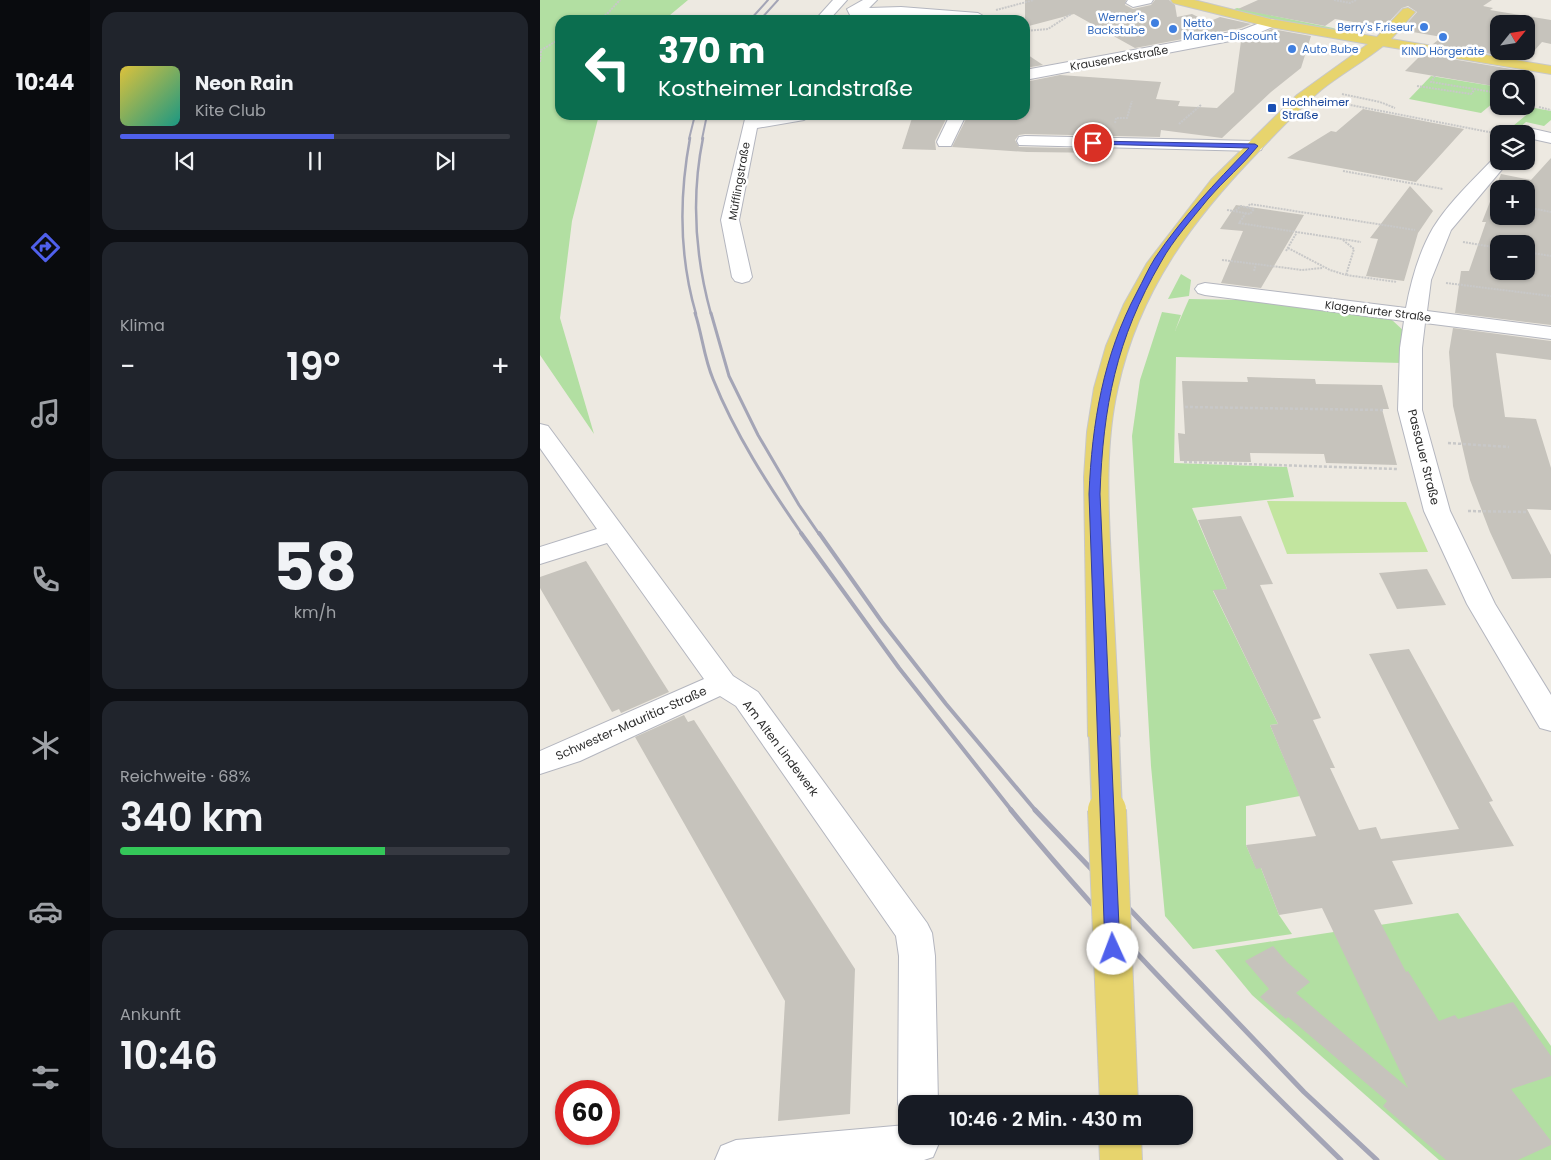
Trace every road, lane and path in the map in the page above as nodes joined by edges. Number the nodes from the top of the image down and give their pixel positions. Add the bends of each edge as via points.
1 (620, 0) edge
2 (840, 0) edge
3 (870, 0) edge
4 (1034, 0) edge
5 (1178, 0) edge
6 (1334, 0) edge
7 (1356, 0) edge
8 (1216, 5) edge
9 (1413, 9) dead end
10 (1071, 14) dead end
11 (603, 15) edge
12 (826, 15) edge
13 (856, 15) edge
14 (865, 15) edge
15 (960, 15) edge
16 (979, 15) edge
17 (1270, 23) junction
18 (1030, 31) edge
19 (1375, 38) junction
20 (555, 41) edge
21 (540, 62) edge
22 (1551, 62) edge
23 (1551, 70) edge
24 (1030, 74) edge
25 (1435, 76) dead end
26 (1440, 83) junction
27 (1417, 86) dead end
28 (1436, 89) junction
29 (1475, 89) junction
30 (1490, 92) edge
31 (1341, 93) dead end
32 (1330, 101) dead end
33 (1539, 107) dead end
34 (1395, 108) dead end
35 (1551, 110) edge
36 (752, 120) edge
37 (956, 120) edge
38 (1490, 132) edge
39 (1535, 136) edge
40 (1551, 138) edge
41 (1025, 141) dead end
42 (945, 142) dead end
43 (1255, 146) junction
44 (1494, 170) edge
45 (1343, 171) dead end
46 (1471, 194) junction
47 (1221, 208) dead end
48 (1247, 208) junction
49 (1535, 209) edge
50 (1235, 211) junction
51 (1551, 212) edge
52 (1246, 213) junction
53 (1297, 232) junction
54 (1438, 236) junction
55 (1335, 238) junction
56 (1361, 242) dead end
57 (1490, 246) edge
58 (1288, 248) junction
59 (1286, 251) dead end
60 (1535, 253) edge
61 (1551, 256) edge
62 (1222, 260) dead end
63 (1256, 264) junction
64 (1322, 268) junction
65 (1254, 271) dead end
66 (1346, 275) junction
67 (742, 277) dead end
68 (1420, 283) junction
69 (1205, 289) dead end
70 (1551, 296) edge
71 (1416, 316) junction
72 (1551, 333) edge
73 (1185, 406) dead end
74 (1410, 410) junction
75 (540, 431) edge
76 (1417, 441) junction
77 (1509, 447) dead end
78 (1184, 462) dead end
79 (1425, 470) junction
80 (1437, 511) junction
81 (1528, 512) dead end
82 (612, 532) junction
83 (540, 556) edge
84 (722, 683) junction
85 (1547, 710) edge
86 (540, 763) edge
87 (918, 1095) edge
88 (1119, 1095) edge
89 (1120, 1145) edge
90 (918, 1146) edge
91 (736, 1160) edge
92 (1121, 1160) edge

1 - 11 path
2 - 12 street
3 - 13 street via 854,9
4 - 16 path
5 - 8 main road
6 - 7 path via 1350,3
8 - 17 main road
8 - 19 main road via 1233,4
9 - 19 main road
10 - 18 path via 1048,29
14 - 15 street via 901,11
17 - 19 main road
17 - 24 street, Krauseneckstraße via 1246,34
19 - 22 main road
19 - 23 main road
19 - 43 main road via 1297,104
20 - 21 path via 541,50
25 - 26 path via 1431,82
26 - 28 path
26 - 29 path
27 - 28 path
28 - 29 path via 1471,94
29 - 30 path
31 - 34 path
32 - 38 path
33 - 35 path
36 - 67 street, Müfflingstraße via 730,220
37 - 42 street
39 - 40 street
41 - 43 street
43 - 88 main road, bridge via 1207,196 1158,260 1126,322 1108,375 1096,448 1095,494
44 - 46 street, Passauer Straße
45 - 46 path
46 - 54 street, Passauer Straße
47 - 50 path
48 - 50 path via 1241,206
48 - 52 path via 1254,209 1250,214
48 - 54 path via 1250,204
49 - 51 path
50 - 52 path
52 - 53 path via 1240,223
53 - 55 path
53 - 58 path
54 - 57 path
54 - 68 street, Passauer Straße
55 - 56 path
55 - 66 path via 1354,249
58 - 59 path
58 - 64 path via 1311,258
60 - 61 path
62 - 63 path
63 - 64 path via 1302,270
63 - 65 path
64 - 66 path
66 - 68 path
68 - 70 path
68 - 71 street, Passauer Straße
69 - 71 street, Klagenfurter Straße
71 - 72 street, Klagenfurter Straße
71 - 74 street, Passauer Straße via 1411,348
73 - 74 path
74 - 76 street, Passauer Straße
75 - 82 street, Am Alten Lindewerk
76 - 77 path
76 - 79 street, Passauer Straße
78 - 79 path
79 - 80 street, Passauer Straße
80 - 81 path
80 - 85 street, Passauer Straße via 1481,604
82 - 83 street
82 - 84 street, Am Alten Lindewerk
84 - 86 street, Schwester-Mauritia-Straße via 569,753
84 - 87 street, Am Alten Lindewerk via 747,699 914,933
89 - 92 main road
90 - 91 street

